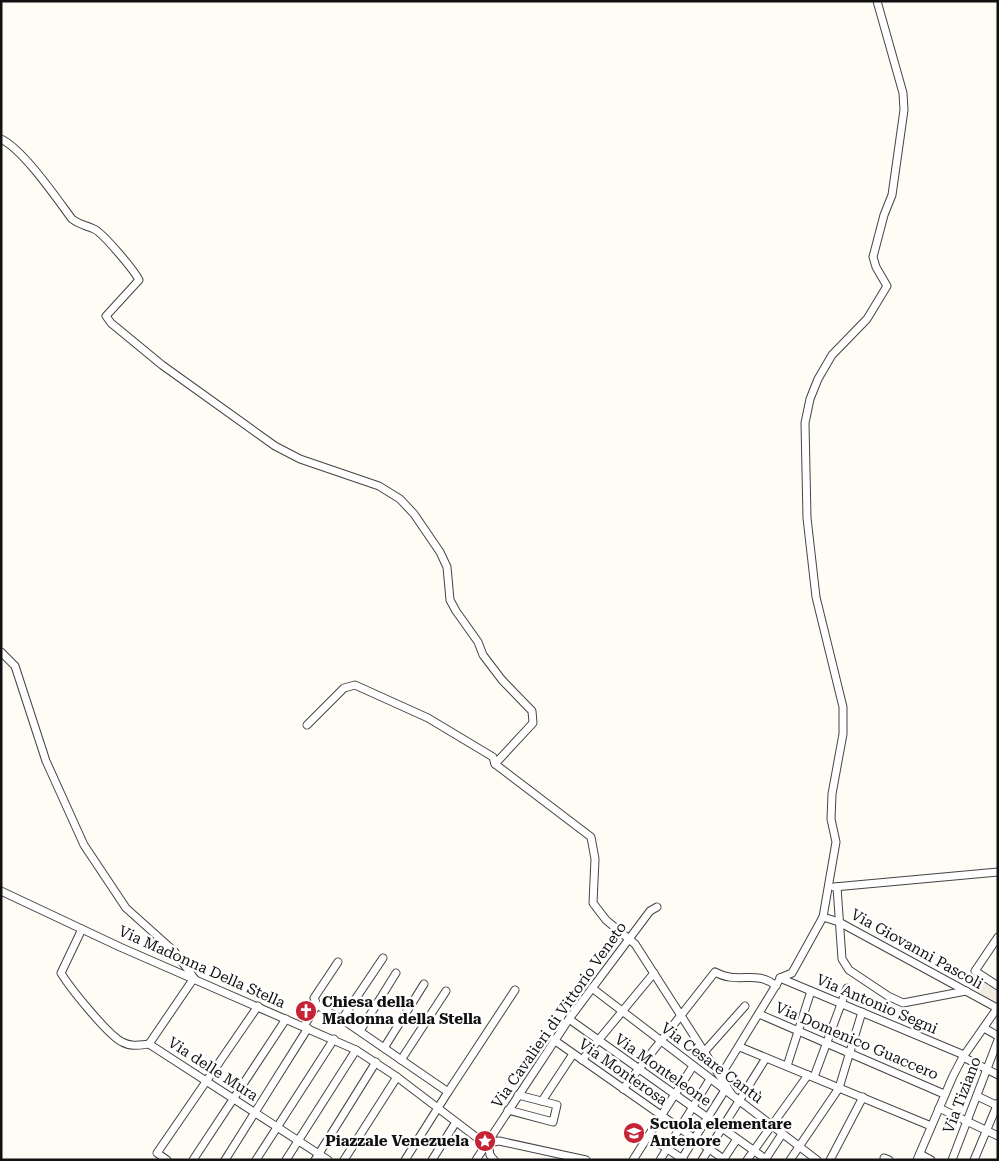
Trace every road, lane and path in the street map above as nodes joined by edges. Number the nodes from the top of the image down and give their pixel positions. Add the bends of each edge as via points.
1 (877, 1) edge
2 (1, 139) edge
3 (1, 652) edge
4 (307, 725) dead end
5 (495, 764) junction
6 (998, 872) edge
7 (837, 887) junction
8 (829, 888) junction
9 (1, 891) edge
10 (657, 907) dead end
11 (823, 916) junction
12 (839, 922) junction
13 (82, 928) junction
14 (998, 937) edge
15 (629, 939) junction
16 (383, 958) dead end
17 (338, 962) dead end
18 (396, 973) dead end
19 (654, 973) junction
20 (194, 978) junction
21 (780, 978) junction
22 (424, 984) dead end
23 (776, 986) junction
24 (998, 986) edge
25 (592, 988) junction
26 (847, 988) dead end
27 (516, 990) dead end
28 (446, 991) dead end
29 (811, 991) junction
30 (966, 991) junction
31 (841, 1004) junction
32 (317, 1005) junction
33 (258, 1006) junction
34 (745, 1006) dead end
35 (998, 1008) edge
36 (622, 1012) junction
37 (862, 1012) junction
38 (759, 1014) junction
39 (681, 1015) junction
40 (286, 1019) junction
41 (342, 1019) junction
42 (569, 1019) junction
43 (306, 1027) junction
44 (984, 1028) junction
45 (797, 1030) junction
46 (360, 1031) junction
47 (998, 1038) edge
48 (334, 1039) junction
49 (554, 1040) junction
50 (598, 1041) junction
51 (660, 1041) junction
52 (826, 1043) junction
53 (149, 1044) junction
54 (740, 1046) junction
55 (384, 1048) junction
56 (356, 1050) junction
57 (705, 1051) junction
58 (849, 1053) junction
59 (573, 1054) junction
60 (963, 1056) junction
61 (766, 1058) junction
62 (401, 1060) junction
63 (582, 1060) junction
64 (376, 1062) junction
65 (692, 1066) junction
66 (787, 1066) junction
67 (638, 1070) junction
68 (987, 1070) junction
69 (721, 1075) junction
70 (998, 1075) edge
71 (811, 1076) junction
72 (397, 1077) junction
73 (710, 1079) junction
74 (206, 1082) junction
75 (839, 1088) junction
76 (623, 1089) junction
77 (725, 1090) junction
78 (448, 1092) junction
79 (944, 1094) junction
80 (518, 1095) junction
81 (674, 1095) junction
82 (732, 1095) junction
83 (977, 1096) junction
84 (863, 1097) junction
85 (233, 1099) junction
86 (542, 1101) junction
87 (740, 1101) junction
88 (997, 1105) edge
89 (692, 1107) junction
90 (438, 1108) junction
91 (939, 1108) junction
92 (508, 1110) junction
93 (255, 1113) junction
94 (661, 1116) junction
95 (708, 1118) junction
96 (967, 1121) junction
97 (456, 1122) junction
98 (770, 1126) junction
99 (931, 1126) junction
100 (277, 1127) junction
101 (679, 1128) junction
102 (722, 1128) junction
103 (986, 1131) junction
104 (782, 1134) junction
105 (648, 1136) junction
106 (998, 1136) edge
107 (694, 1139) junction
108 (737, 1139) junction
109 (298, 1140) junction
110 (488, 1143) junction
111 (799, 1146) junction
112 (667, 1148) junction
113 (709, 1149) junction
114 (754, 1150) junction
115 (550, 1152) junction
116 (316, 1157) edge
117 (919, 1157) edge
118 (683, 1159) edge
119 (724, 1159) edge
120 (766, 1159) edge
121 (815, 1159) edge
122 (167, 1160) edge
123 (193, 1160) edge
124 (225, 1160) edge
125 (256, 1160) edge
126 (286, 1160) edge
127 (328, 1160) edge
128 (344, 1160) edge
129 (405, 1160) edge
130 (432, 1160) edge
131 (476, 1160) edge
132 (494, 1160) edge
133 (546, 1160) edge
134 (583, 1160) edge
135 (633, 1160) edge
136 (660, 1160) edge
137 (702, 1160) edge
138 (747, 1160) edge
139 (790, 1160) edge
140 (830, 1160) edge
141 (931, 1160) edge
142 (952, 1160) edge
143 (974, 1160) edge

1 - 8 street via 904,110 892,195 873,257 888,286 867,319 832,355 815,386 806,423 807,518 816,597 843,707 844,734 832,794 831,819 836,842
2 - 5 street via 24,159 72,219 81,226 95,229 134,270 139,280 106,316 111,323 162,365 275,446 300,459 379,486 400,499 414,514 447,567 450,600 456,611 478,642 483,655 534,717 533,723
3 - 20 street via 15,666 46,760 84,845 126,908 174,951
4 - 5 street via 344,688 355,685 428,718 493,757
5 - 15 street via 591,837 595,859 593,902 606,920
6 - 7 street
7 - 8 street
7 - 12 street
8 - 11 street
9 - 13 street, Via Madonna Della Stella
10 - 15 street, Via Cavalieri di Vittorio Veneto via 650,911
11 - 12 street, Via Giovanni Pascoli
11 - 21 street via 792,973
12 - 30 street, Via Giovanni Pascoli
12 - 30 street via 844,965 897,1002
13 - 20 street, Via Madonna Della Stella
13 - 53 street, Via delle Mura via 61,973 121,1042 134,1046
14 - 24 street via 975,971
15 - 19 street
15 - 25 street, Via Cavalieri di Vittorio Veneto
16 - 41 street
17 - 32 street via 314,998
18 - 46 street
19 - 36 street
19 - 39 street
20 - 33 street, Via Madonna Della Stella
20 - 53 street
21 - 23 street
21 - 29 street, Via Antonio Segni
22 - 55 street
23 - 38 street
23 - 39 street via 761,977 727,978 715,972
25 - 36 street, Via Cesare Cantù
25 - 42 street, Via Cavalieri di Vittorio Veneto
26 - 31 street
27 - 78 street
28 - 62 street
29 - 31 street, Via Antonio Segni
29 - 45 street
30 - 35 street, Via Giovanni Pascoli
31 - 37 street, Via Antonio Segni
31 - 52 street
32 - 41 street
32 - 43 street
33 - 40 street, Via Madonna Della Stella
33 - 74 street
34 - 57 street
35 - 44 street
36 - 50 street
36 - 51 street, Via Cesare Cantù
37 - 58 street
37 - 60 street, Via Antonio Segni
38 - 45 street, Via Domenico Guaccero
38 - 54 street
39 - 51 street
39 - 57 street
40 - 43 street, Via Madonna Della Stella
40 - 85 street
41 - 46 street
42 - 49 street, Via Cavalieri di Vittorio Veneto
42 - 50 street, Via Monteleone
43 - 48 street, Via Madonna Della Stella
43 - 93 street
44 - 47 street
44 - 60 street
45 - 52 street, Via Domenico Guaccero
45 - 66 street
46 - 55 street
47 - 68 street, Via Tiziano
48 - 56 street, Via Madonna Della Stella
48 - 100 street
49 - 59 street, Via Monterosa
49 - 80 street, Via Cavalieri di Vittorio Veneto
50 - 63 street
50 - 67 street, Via Monteleone
51 - 65 street, Via Cesare Cantù
51 - 67 street
52 - 58 street, Via Domenico Guaccero
52 - 71 street
53 - 74 street, Via delle Mura
54 - 61 street
54 - 69 street
55 - 62 street
56 - 64 street, Via Madonna Della Stella
56 - 109 street
57 - 69 street
58 - 75 street
58 - 79 street, Via Domenico Guaccero
59 - 63 street, Via Monterosa
59 - 86 street
60 - 68 street, Via Antonio Segni
60 - 79 street
61 - 66 street
61 - 87 street
62 - 78 street
63 - 76 street, Via Monterosa
64 - 72 street, Via Madonna Della Stella
64 - 116 street
65 - 73 street, Via Cesare Cantù
65 - 81 street
66 - 71 street
67 - 76 street
67 - 81 street, Via Monteleone
68 - 70 street, Via Antonio Segni
68 - 83 street, Via Tiziano
69 - 82 street
71 - 75 street
71 - 98 street
72 - 90 street, Via Madonna Della Stella
72 - 128 street
73 - 77 street, Via Cesare Cantù
73 - 89 street
74 - 85 street, Via delle Mura
74 - 122 street via 157,1153
75 - 84 street
75 - 111 street
76 - 94 street, Via Monterosa
77 - 82 street, Via Cesare Cantù
77 - 95 street
78 - 90 street
79 - 91 street
80 - 86 street
80 - 92 street, Via Cavalieri di Vittorio Veneto
81 - 89 street, Via Monteleone
81 - 94 street
82 - 87 street, Via Cesare Cantù
83 - 88 street
83 - 96 street, Via Tiziano
84 - 99 street
84 - 140 street
85 - 93 street, Via delle Mura
85 - 123 street
86 - 92 street via 557,1105 553,1122
87 - 98 street, Via Cesare Cantù
87 - 102 street
88 - 103 street
89 - 95 street, Via Monteleone
89 - 101 street
90 - 97 street, Via Madonna Della Stella
90 - 129 street
91 - 96 street
91 - 99 street
92 - 110 street, Via Cavalieri di Vittorio Veneto
93 - 100 street, Via delle Mura
93 - 124 street
94 - 101 street, Via Monterosa
94 - 105 street
95 - 102 street, Via Monteleone
95 - 107 street
96 - 103 street
96 - 142 street, Via Tiziano
97 - 110 street, Via Madonna Della Stella
97 - 130 street
98 - 104 street, Via Cesare Cantù
98 - 114 street
99 - 117 street
100 - 109 street, Via delle Mura
100 - 125 street
101 - 107 street, Via Monterosa
101 - 112 street
102 - 108 street, Via Monteleone
102 - 113 street
103 - 106 street
103 - 143 street
104 - 111 street, Via Cesare Cantù
104 - 120 street
105 - 112 street
105 - 135 street
107 - 113 street, Via Monterosa
107 - 118 street
108 - 114 street, Via Monteleone
108 - 119 street
109 - 116 street, Via delle Mura
109 - 126 street
110 - 115 street via 499,1141
110 - 131 street, Via Cavalieri di Vittorio Veneto
110 - 132 street
111 - 121 street, Via Cesare Cantù
111 - 139 street
112 - 118 street
112 - 136 street
113 - 119 street, Via Monterosa
113 - 137 street
114 - 120 street, Via Monteleone
114 - 138 street
115 - 133 street
115 - 134 street
116 - 127 street, Via delle Mura
117 - 141 street

